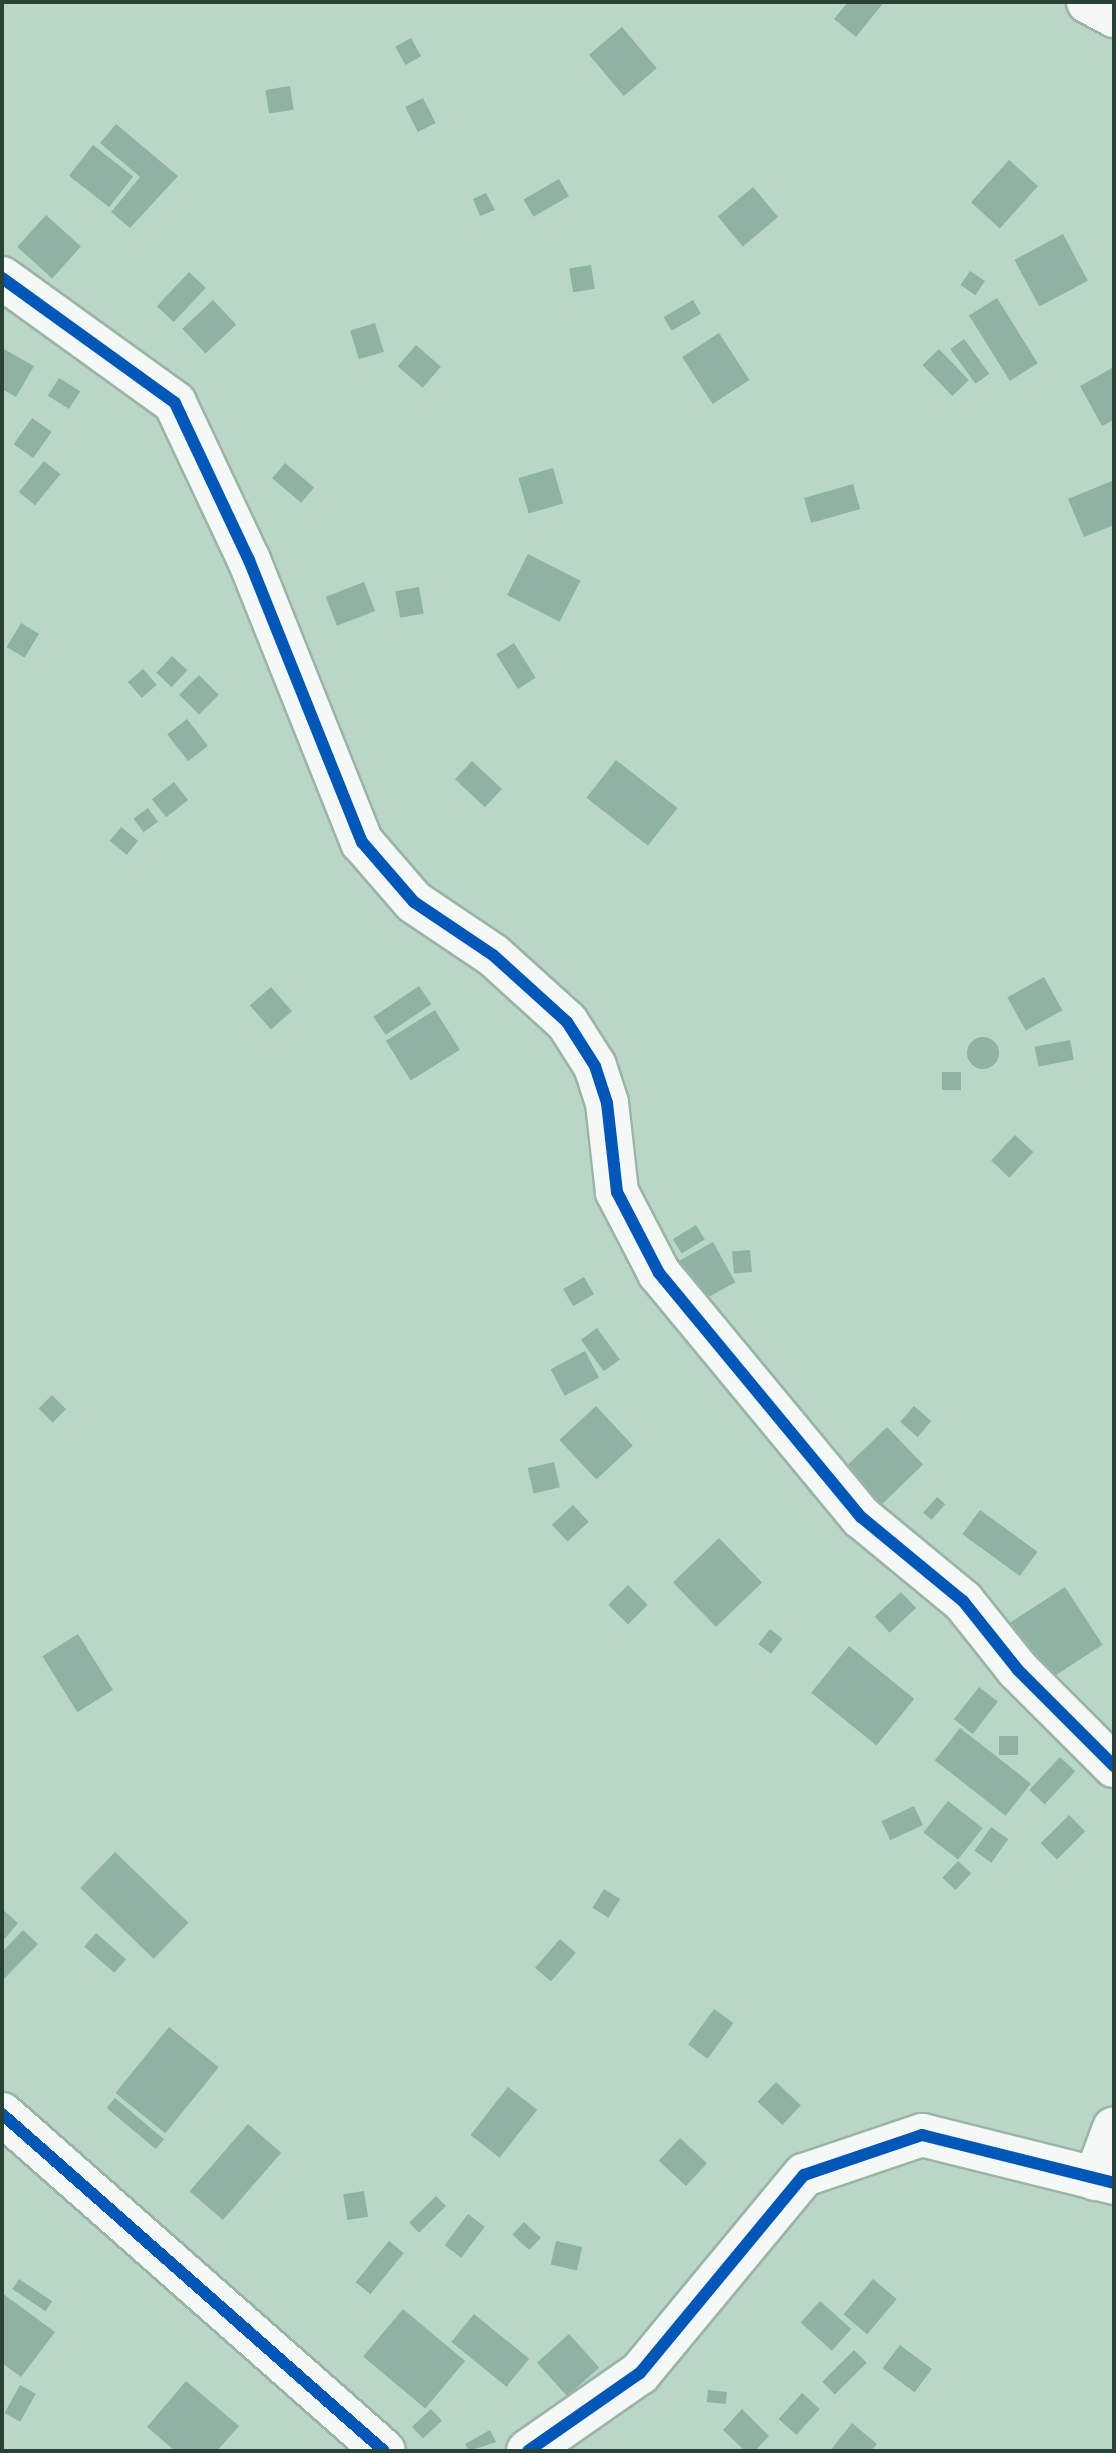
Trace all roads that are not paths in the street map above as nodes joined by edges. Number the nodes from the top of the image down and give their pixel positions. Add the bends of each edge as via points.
1 (1088, 2) edge
2 (1114, 16) edge
3 (2, 278) edge
4 (1114, 1766) edge
5 (2, 2114) edge
6 (1114, 2128) edge
7 (1104, 2181) edge
8 (384, 2451) edge
9 (528, 2451) edge

1 - 2 street
3 - 4 street via 175,403 249,560 362,842 414,902 493,955 567,1022 595,1066 607,1103 617,1192 659,1273 861,1517 963,1601 1018,1670
5 - 8 street
6 - 7 street
7 - 9 street via 922,2135 804,2175 640,2373

